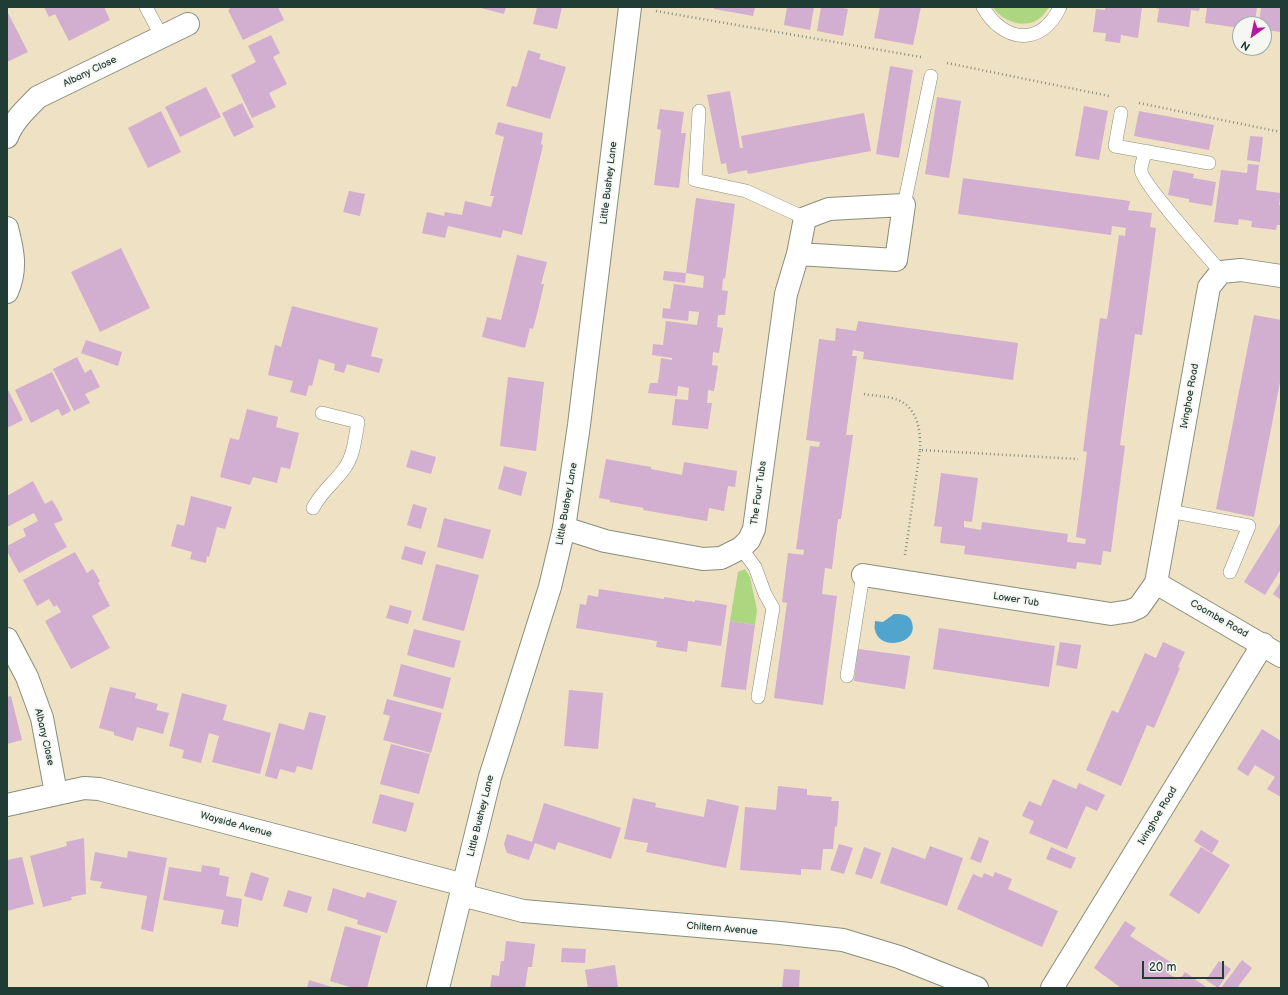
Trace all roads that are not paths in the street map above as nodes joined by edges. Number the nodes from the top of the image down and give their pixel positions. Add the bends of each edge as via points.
1 (146, 7) edge
2 (983, 7) edge
3 (1060, 7) edge
4 (641, 8) edge
5 (188, 24) dead end
6 (162, 37) junction
7 (931, 76) dead end
8 (699, 111) dead end
9 (1121, 113) dead end
10 (7, 137) edge
11 (1146, 152) junction
12 (1209, 163) dead end
13 (904, 205) junction
14 (805, 218) junction
15 (7, 228) edge
16 (798, 254) junction
17 (1221, 272) junction
18 (1281, 276) edge
19 (7, 292) edge
20 (322, 413) dead end
21 (313, 508) dead end
22 (1169, 511) junction
23 (564, 528) junction
24 (741, 548) junction
25 (1230, 572) dead end
26 (863, 575) joint
27 (1156, 583) junction
28 (7, 639) edge
29 (1272, 650) edge
30 (847, 676) dead end
31 (758, 697) dead end
32 (56, 793) junction
33 (7, 805) edge
34 (463, 890) junction
35 (438, 988) edge
36 (977, 988) edge
37 (1052, 988) edge

1 - 6 lane
2 - 3 lane via 997,25 1023,36 1037,33 1047,27
4 - 23 street, Little Bushey Lane
5 - 6 street, Albany Close
6 - 10 street, Albany Close via 38,97 22,114
7 - 13 lane
8 - 14 lane via 695,180 746,191
9 - 11 lane via 1115,146
11 - 12 lane
11 - 17 lane via 1141,170 1146,180
13 - 14 street via 829,209
13 - 16 street via 896,260
14 - 16 street, The Four Tubs
15 - 19 street via 14,264
16 - 24 street, The Four Tubs via 786,294 754,529 749,540
17 - 18 street via 1241,270
17 - 22 street, Ivinghoe Road via 1209,287
20 - 21 lane via 358,422 351,455 344,469 318,497
22 - 25 lane via 1249,526
22 - 27 street, Ivinghoe Road
23 - 24 street, The Four Tubs via 605,542 703,559 721,558
23 - 34 street, Little Bushey Lane via 550,587 490,777
24 - 31 lane via 755,567 773,608
26 - 27 street, Lower Tub via 1111,614 1139,607
26 - 30 lane
27 - 29 street, Coombe Road
28 - 32 street, Albany Close via 27,677 42,718
29 - 37 street, Ivinghoe Road
32 - 33 street, Wayside Avenue
32 - 34 street, Wayside Avenue via 84,788 99,789
34 - 35 street, Little Bushey Lane
34 - 36 street, Chiltern Avenue via 523,911 843,940 899,957

